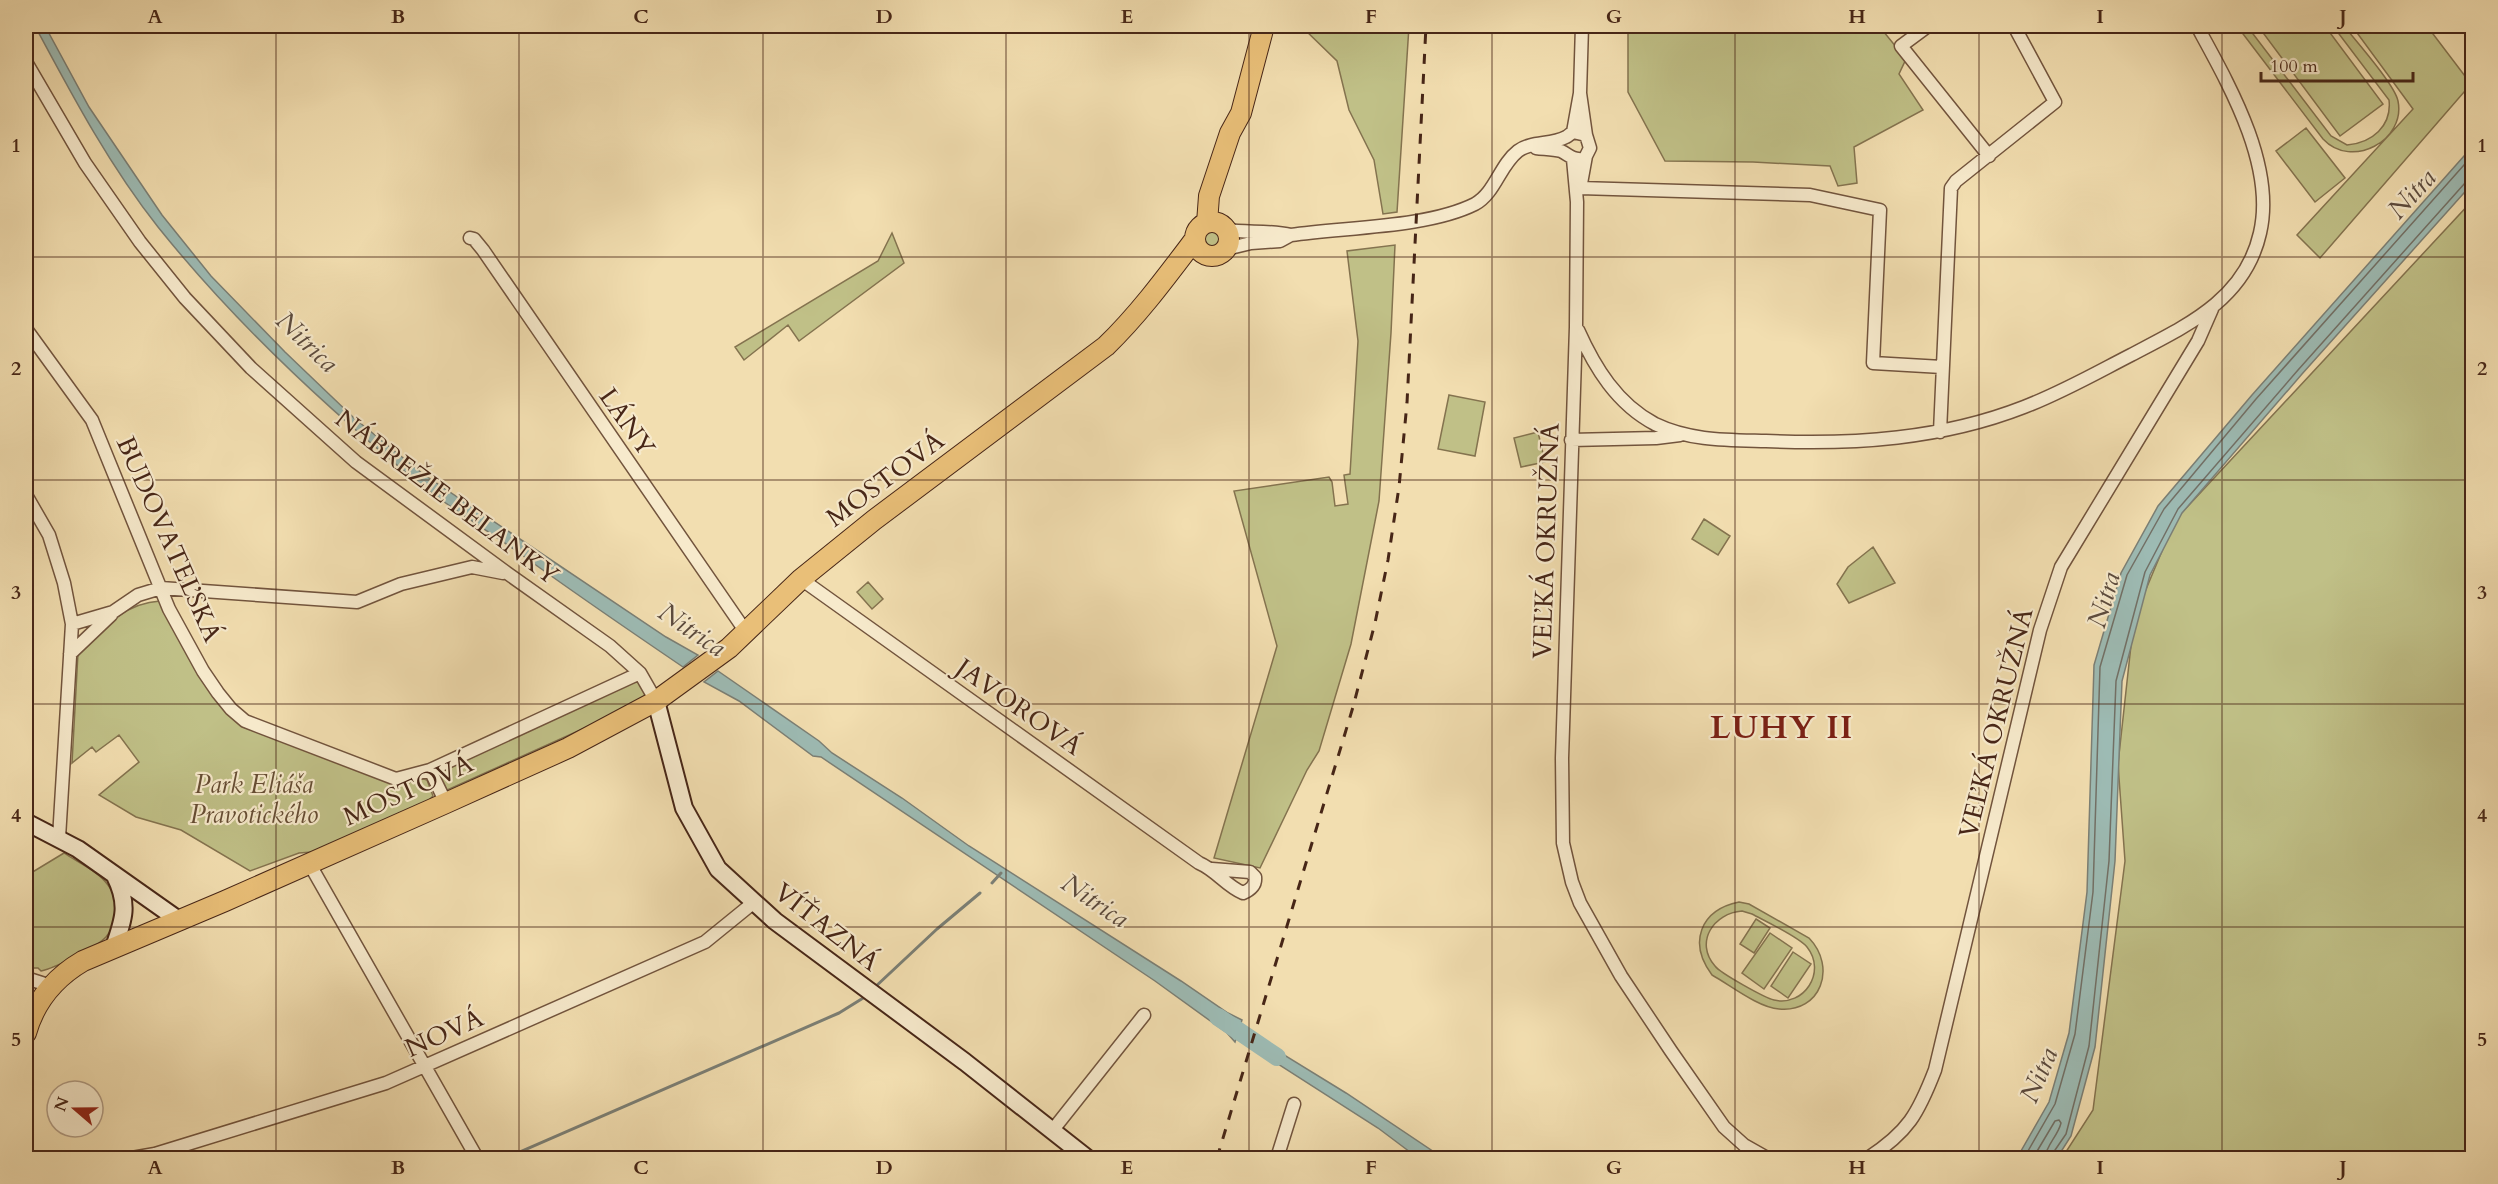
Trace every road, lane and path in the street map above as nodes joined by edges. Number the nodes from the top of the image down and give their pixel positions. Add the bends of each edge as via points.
1 (1264, 26) edge
2 (1582, 26) edge
3 (1928, 26) edge
4 (2014, 26) edge
5 (2197, 26) edge
6 (26, 62) edge
7 (1575, 135) junction
8 (1521, 149) junction
9 (1569, 155) junction
10 (1586, 156) junction
11 (1989, 156) junction
12 (1580, 188) junction
13 (1577, 202) junction
14 (1220, 231) junction
15 (1291, 235) junction
16 (470, 238) dead end
17 (1199, 246) junction
18 (2212, 309) junction
19 (1576, 327) junction
20 (26, 329) edge
21 (1942, 367) junction
22 (1940, 432) junction
23 (1681, 434) junction
24 (1571, 440) junction
25 (26, 495) edge
26 (507, 573) junction
27 (801, 579) junction
28 (161, 588) junction
29 (113, 612) junction
30 (72, 624) junction
31 (746, 632) junction
32 (70, 654) junction
33 (640, 673) junction
34 (656, 701) junction
35 (430, 770) junction
36 (446, 803) junction
37 (26, 822) edge
38 (59, 838) junction
39 (309, 863) junction
40 (1212, 869) dead end
41 (115, 875) junction
42 (753, 903) junction
43 (180, 921) junction
44 (114, 947) junction
45 (26, 978) edge
46 (51, 986) junction
47 (1144, 1015) dead end
48 (26, 1034) edge
49 (425, 1066) junction
50 (1294, 1104) dead end
51 (1052, 1131) junction
52 (132, 1158) edge
53 (477, 1158) edge
54 (1087, 1158) edge
55 (1277, 1158) edge
56 (1767, 1158) edge
57 (1868, 1158) edge

1 - 14 main road via 1241,113 1230,133 1209,196
2 - 7 street
3 - 11 street via 1901,46
4 - 11 street via 2055,102
5 - 18 street via 2253,145 2265,200 2253,256 2234,288
6 - 26 street, NÁBREŽIE BELANKY via 85,163 140,242 251,368 356,462
7 - 8 street
7 - 9 street via 1563,145
7 - 10 street via 1590,147
8 - 9 street
8 - 15 street via 1484,196 1461,211
9 - 10 street
9 - 13 street
10 - 12 street
11 - 21 street via 1956,181 1949,193
12 - 13 street
12 - 21 street via 1810,195 1880,210 1873,363
13 - 19 street, VEĽKÁ OKRUŽNÁ
14 - 15 street
14 - 15 street via 1251,243 1280,241
14 - 17 main road, MOSTOVÁ via 1198,230
14 - 17 main road via 1215,256
16 - 31 street, LÁNY via 489,259
17 - 27 main road, MOSTOVÁ via 1106,346
18 - 22 street via 2059,392 2013,411
18 - 57 street, VEĽKÁ OKRUŽNÁ via 2198,340 2061,567 2040,630 1935,1070 1909,1125 1894,1141
19 - 23 street via 1591,360 1623,400 1654,423
19 - 24 street, VEĽKÁ OKRUŽNÁ
20 - 28 street, BUDOVATEĽSKÁ via 92,420
21 - 22 street
22 - 23 street via 1898,439 1819,442 1702,439
23 - 24 street
24 - 56 street, VEĽKÁ OKRUŽNÁ via 1561,815 1572,882 1594,932 1695,1087 1724,1126
25 - 30 street via 49,535
26 - 28 street via 472,567 401,584 357,602
26 - 33 street, NÁBREŽIE BELANKY via 610,646
27 - 31 main road, MOSTOVÁ
27 - 40 street, JAVOROVÁ
28 - 29 street via 138,595
28 - 35 street, BUDOVATEĽSKÁ via 203,671 231,710 245,721 396,779
29 - 30 street
29 - 32 street
30 - 32 street
31 - 34 main road, MOSTOVÁ
32 - 38 street
33 - 34 street, NÁBREŽIE BELANKY
33 - 35 street, BUDOVATEĽSKÁ
34 - 36 main road, MOSTOVÁ via 594,735
34 - 42 main road, VÍŤAZNÁ via 684,808 718,869
35 - 36 street
36 - 39 main road, MOSTOVÁ
37 - 38 main road
38 - 41 main road
39 - 43 main road, MOSTOVÁ
39 - 49 street
41 - 43 main road
41 - 44 main road via 125,908
42 - 49 street, NOVÁ via 705,942
42 - 51 main road, VÍŤAZNÁ
43 - 44 main road, MOSTOVÁ
44 - 46 main road, MOSTOVÁ via 77,964
45 - 46 street
46 - 48 main road, MOSTOVÁ via 35,1008
47 - 51 street
49 - 52 street, NOVÁ via 386,1083
49 - 53 street
50 - 55 street
51 - 54 main road, VÍŤAZNÁ

